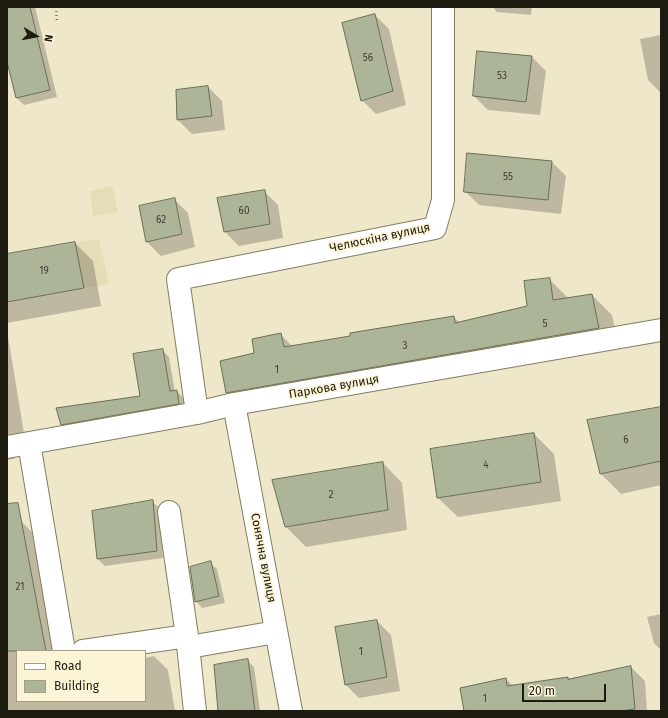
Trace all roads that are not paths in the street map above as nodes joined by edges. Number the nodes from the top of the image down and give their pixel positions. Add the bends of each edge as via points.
1 (443, 7) edge
2 (661, 330) edge
3 (234, 404) junction
4 (197, 413) junction
5 (29, 443) junction
6 (7, 447) edge
7 (169, 512) dead end
8 (276, 632) junction
9 (188, 642) junction
10 (64, 650) edge
11 (95, 650) edge
12 (195, 711) edge
13 (291, 711) edge

1 - 4 street, Челюскіна вулиця via 443,200 435,228 178,279
2 - 3 street, Паркова вулиця
3 - 4 street, Паркова вулиця
3 - 8 street, Сонячна вулиця
4 - 5 street, Паркова вулиця
5 - 6 street, Паркова вулиця
5 - 10 street
7 - 9 street
8 - 9 street
8 - 13 street, Сонячна вулиця
9 - 11 street
9 - 12 street

